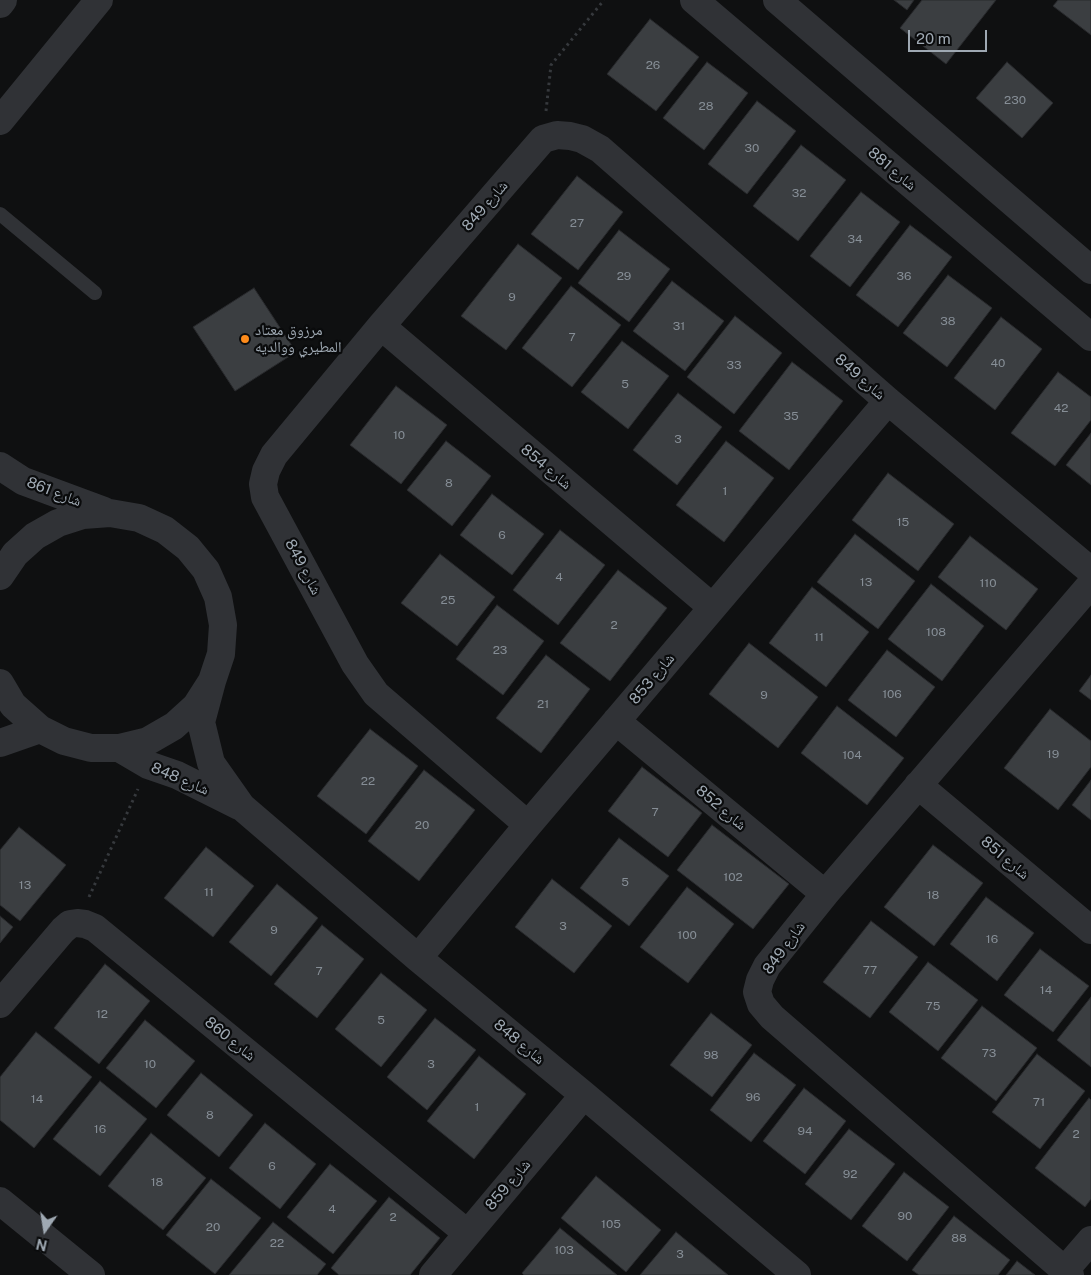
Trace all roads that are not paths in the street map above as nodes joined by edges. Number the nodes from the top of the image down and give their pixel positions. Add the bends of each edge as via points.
1 (3, 0) edge
2 (99, 0) edge
3 (694, 0) edge
4 (777, 0) edge
5 (0, 4) edge
6 (0, 121) edge
7 (0, 214) edge
8 (1091, 270) edge
9 (95, 294) dead end
10 (380, 326) junction
11 (1091, 337) edge
12 (888, 401) junction
13 (0, 466) edge
14 (110, 514) junction
15 (0, 550) edge
16 (1091, 571) edge
17 (0, 575) edge
18 (1091, 584) edge
19 (712, 607) junction
20 (212, 681) junction
21 (0, 683) edge
22 (616, 722) junction
23 (40, 729) junction
24 (0, 743) edge
25 (119, 748) junction
26 (918, 785) junction
27 (242, 807) junction
28 (528, 825) junction
29 (825, 894) junction
30 (1091, 930) edge
31 (418, 958) junction
32 (0, 1004) edge
33 (584, 1095) junction
34 (0, 1201) edge
35 (467, 1233) junction
36 (1091, 1240) edge
37 (1068, 1273) edge
38 (793, 1274) edge
39 (91, 1275) edge
40 (433, 1275) edge

1 - 5 street
2 - 6 street
3 - 11 street, شارع 881
4 - 8 street
7 - 9 lane
10 - 12 street, شارع 849 via 543,139 556,135 570,136 600,149
10 - 19 street, شارع 854
10 - 28 street, شارع 849 via 274,455 263,484 265,497 355,664 376,694
12 - 16 street, شارع 849
12 - 19 street, شارع 853
13 - 14 street, شارع 861 via 23,481
14 - 17 street via 83,515 58,523 35,536 15,554
14 - 20 street via 139,518 165,530 188,548 206,570 218,597 223,625 221,654
15 - 17 street
18 - 26 street, شارع 849
19 - 22 street, شارع 853
20 - 25 street via 196,706 174,726 148,741
20 - 27 street, شارع 848 via 201,722 211,763
21 - 23 street via 13,705
22 - 28 street, شارع 853
22 - 29 street, شارع 852
23 - 24 street
23 - 25 street via 64,741 91,748
25 - 27 street, شارع 848 via 148,765 177,775
26 - 29 street, شارع 849
26 - 30 street, شارع 851
27 - 31 street, شارع 848
28 - 31 street, شارع 853
29 - 37 street, شارع 849 via 767,966 757,992 761,1004 772,1017
31 - 33 street, شارع 848
32 - 35 street, شارع 860 via 70,924 94,928
33 - 35 street, شارع 859
33 - 38 street, شارع 848
34 - 39 street
35 - 40 street, شارع 859
36 - 37 street

